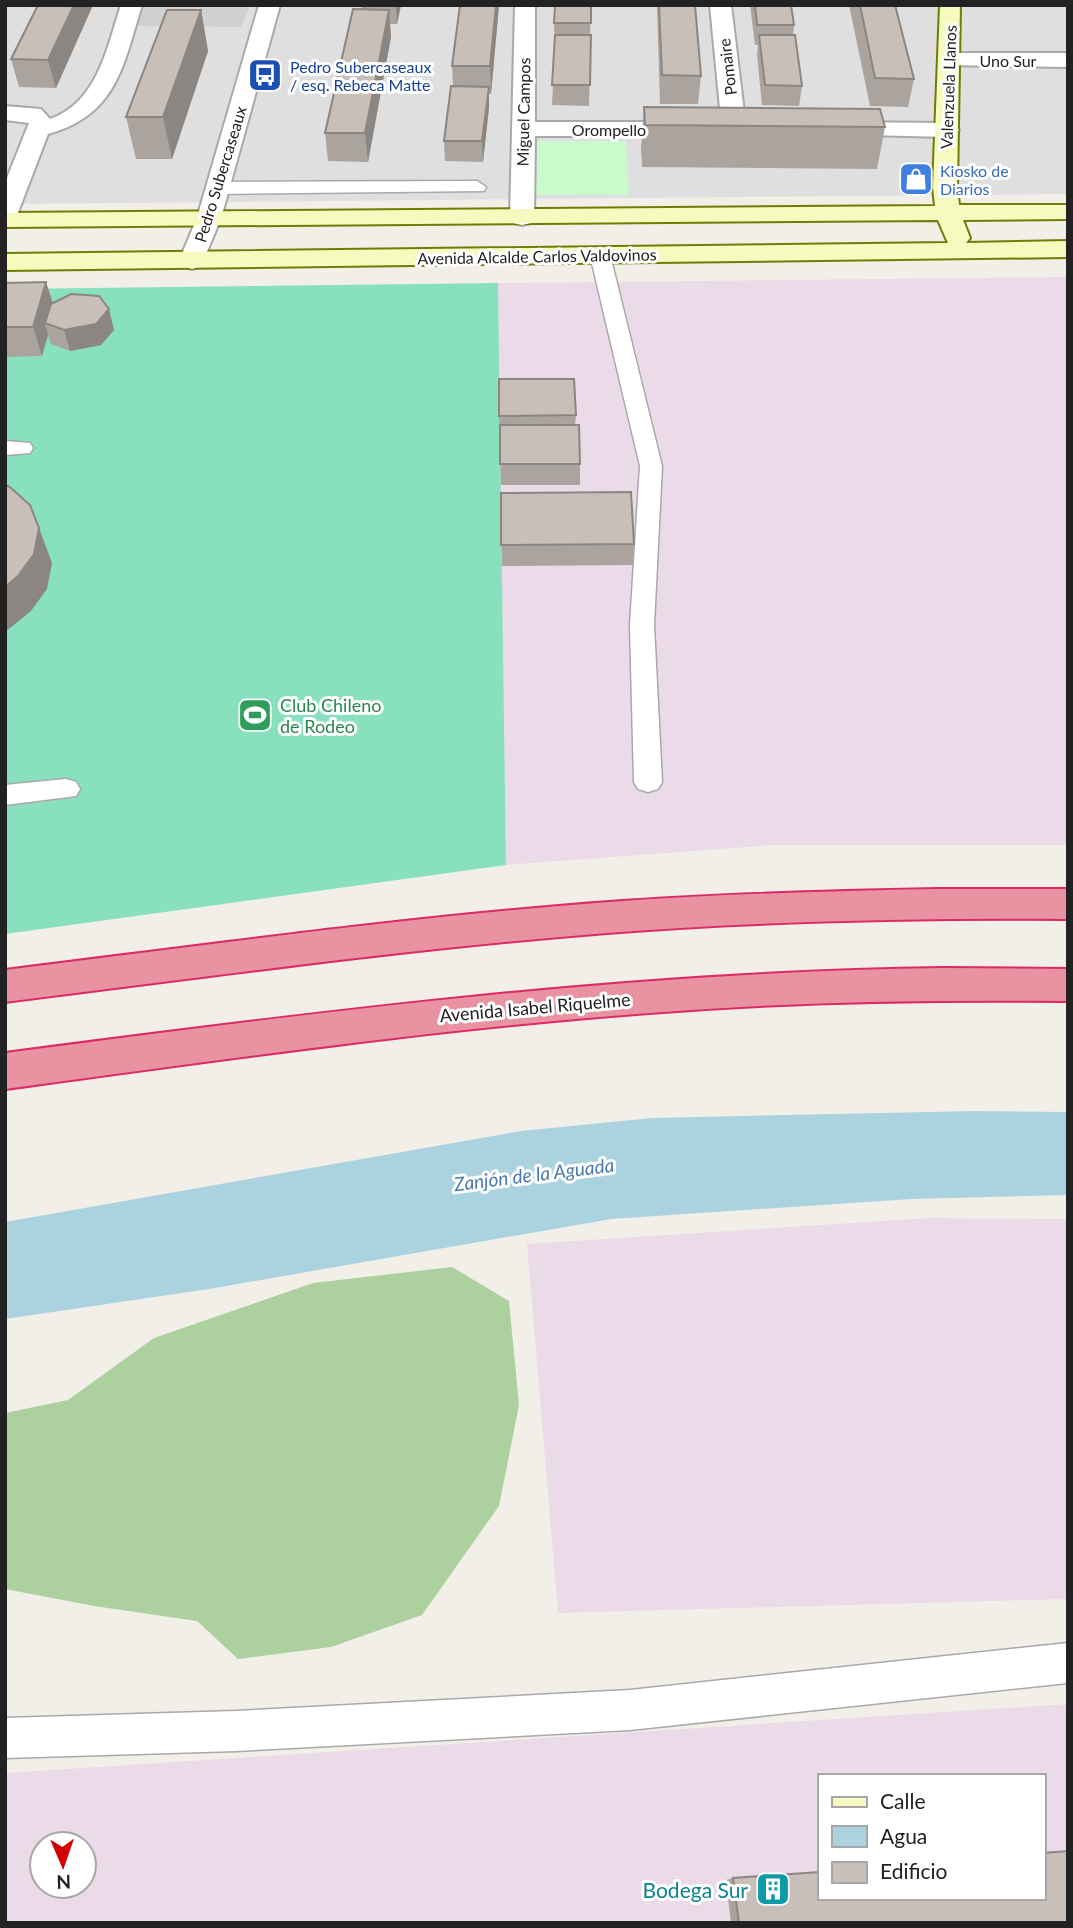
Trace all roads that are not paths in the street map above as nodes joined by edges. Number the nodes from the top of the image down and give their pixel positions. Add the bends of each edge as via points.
1 (132, 5) edge
2 (270, 5) edge
3 (525, 5) edge
4 (720, 5) edge
5 (950, 5) edge
6 (949, 60) junction
7 (1068, 61) edge
8 (5, 113) edge
9 (36, 121) junction
10 (523, 129) junction
11 (734, 129) junction
12 (761, 129) edge
13 (814, 129) edge
14 (947, 130) junction
15 (477, 187) dead end
16 (218, 188) junction
17 (1068, 212) edge
18 (948, 213) junction
19 (5, 218) edge
20 (209, 218) junction
21 (522, 218) junction
22 (961, 250) junction
23 (1068, 250) edge
24 (600, 255) junction
25 (192, 261) junction
26 (5, 262) edge
27 (648, 782) dead end
28 (66, 789) dead end
29 (5, 795) edge
30 (1068, 904) edge
31 (1068, 985) edge
32 (5, 986) edge
33 (5, 1071) edge
34 (1068, 1663) edge
35 (5, 1738) edge

1 - 9 street via 97,98 65,124
2 - 16 street, Pedro Subercaseaux
3 - 10 street, Miguel Campos
4 - 11 street, Pomaire
5 - 6 main road, Valenzuela Llanos
6 - 7 street, Uno Sur
6 - 14 main road, Valenzuela Llanos
8 - 9 street
9 - 19 street
10 - 11 street, Orompello
10 - 21 street, Miguel Campos
11 - 12 street, Orompello
13 - 14 street
14 - 18 main road, Valenzuela Llanos
15 - 16 lane
16 - 20 street, Pedro Subercaseaux
17 - 18 main road
18 - 21 main road
18 - 22 main road, Valenzuela Llanos
19 - 20 main road
20 - 21 main road
20 - 25 street, Pedro Subercaseaux
22 - 23 main road, Avenida Alcalde Carlos Valdovinos
22 - 24 main road, Avenida Alcalde Carlos Valdovinos
24 - 25 main road, Avenida Alcalde Carlos Valdovinos
24 - 27 lane via 652,466 642,625
25 - 26 main road, Avenida Alcalde Carlos Valdovinos
28 - 29 lane
30 - 32 highway via 846,905 543,923
31 - 33 highway, Avenida Isabel Riquelme via 882,985 572,1002 393,1020
34 - 35 lane via 629,1710

